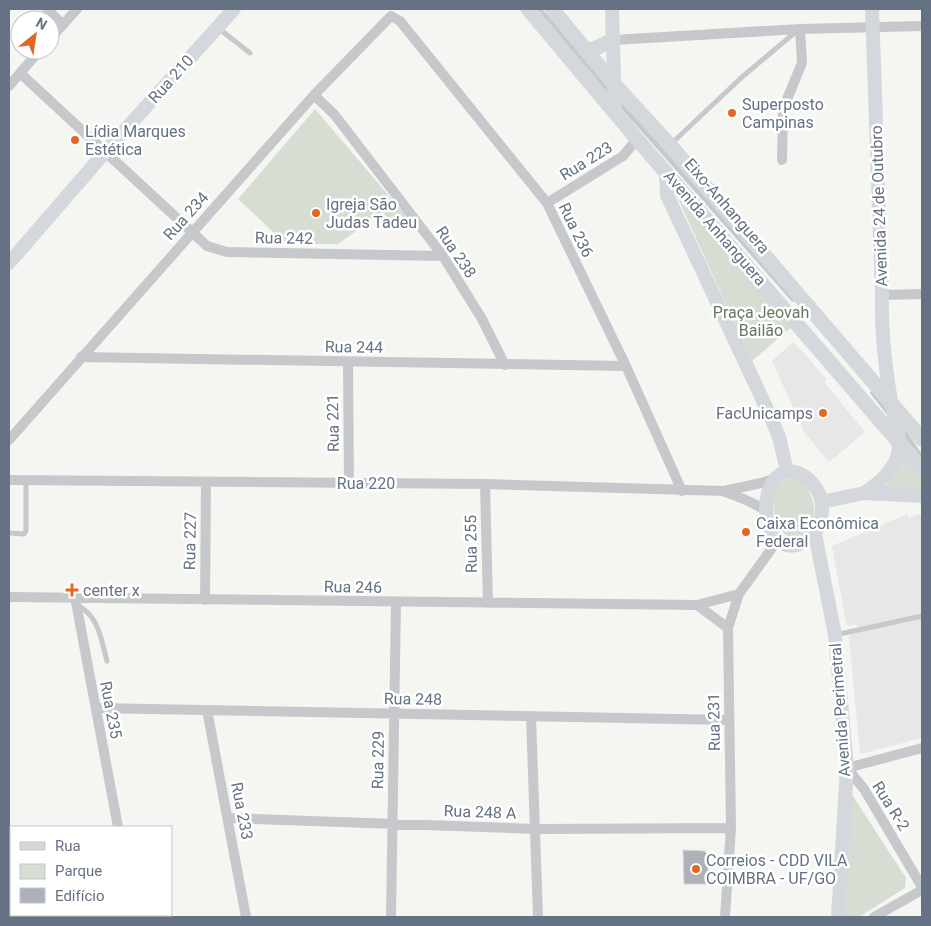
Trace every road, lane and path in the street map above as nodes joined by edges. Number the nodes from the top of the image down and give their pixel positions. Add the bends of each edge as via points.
1 (47, 9) edge
2 (77, 9) edge
3 (234, 9) edge
4 (528, 9) edge
5 (539, 9) edge
6 (552, 9) edge
7 (612, 9) edge
8 (872, 9) edge
9 (391, 12) edge
10 (63, 24) junction
11 (922, 26) edge
12 (60, 27) edge
13 (217, 28) junction
14 (874, 28) junction
15 (800, 29) junction
16 (613, 40) junction
17 (585, 50) junction
18 (250, 54) dead end
19 (31, 60) edge
20 (20, 73) junction
21 (9, 86) edge
22 (614, 90) junction
23 (314, 95) junction
24 (615, 112) junction
25 (637, 139) junction
26 (670, 145) junction
27 (106, 151) junction
28 (782, 160) dead end
29 (666, 172) junction
30 (547, 203) junction
31 (192, 232) junction
32 (443, 256) junction
33 (9, 263) edge
34 (922, 294) edge
35 (882, 295) junction
36 (798, 306) dead end
37 (81, 357) junction
38 (348, 362) junction
39 (505, 365) junction
40 (626, 366) junction
41 (866, 385) dead end
42 (891, 402) junction
43 (895, 420) junction
44 (922, 439) edge
45 (9, 440) edge
46 (900, 442) junction
47 (922, 449) edge
48 (922, 459) edge
49 (922, 469) edge
50 (782, 474) junction
51 (9, 480) edge
52 (26, 481) junction
53 (206, 482) junction
54 (349, 483) junction
55 (485, 484) junction
56 (682, 491) junction
57 (724, 491) junction
58 (864, 493) junction
59 (922, 496) edge
60 (822, 502) junction
61 (766, 512) junction
62 (9, 533) edge
63 (816, 534) junction
64 (777, 541) junction
65 (739, 594) junction
66 (9, 596) edge
67 (205, 600) junction
68 (76, 601) junction
69 (396, 602) junction
70 (488, 603) junction
71 (696, 605) junction
72 (922, 616) edge
73 (728, 628) junction
74 (835, 635) junction
75 (107, 661) dead end
76 (96, 708) junction
77 (207, 710) junction
78 (394, 714) junction
79 (530, 716) junction
80 (729, 720) junction
81 (922, 748) edge
82 (847, 768) junction
83 (228, 818) junction
84 (392, 824) junction
85 (118, 826) edge
86 (731, 828) junction
87 (534, 829) junction
88 (9, 870) edge
89 (10, 886) edge
90 (922, 888) edge
91 (246, 917) edge
92 (391, 917) edge
93 (538, 917) edge
94 (725, 917) edge
95 (838, 917) edge
96 (874, 917) edge

1 - 10 street
2 - 10 street
3 - 13 street, Rua 210
4 - 24 main road, Avenida Anhanguera
5 - 22 lane, Eixo-Anhanguera
6 - 17 main road, Avenida Anhanguera
7 - 16 street
8 - 14 street, Avenida 24 de Outubro
9 - 23 street, Rua 234
9 - 30 street, Rua 236
10 - 12 street
11 - 14 street
13 - 18 lane
13 - 27 street, Rua 210
14 - 15 street
14 - 35 street, Avenida 24 de Outubro
15 - 16 street
15 - 26 lane via 742,77
15 - 28 street via 802,63 783,109
16 - 17 main road
16 - 22 street
17 - 22 main road, Avenida Anhanguera
19 - 20 street
20 - 21 street
20 - 27 street, Rua 242
22 - 24 street
22 - 26 main road, Avenida Anhanguera
22 - 36 lane, Eixo-Anhanguera
23 - 31 street, Rua 234
23 - 32 street, Rua 238 via 334,114
24 - 25 main road, Avenida Anhanguera
25 - 29 main road, Avenida Anhanguera
25 - 30 street, Rua 223 via 623,156
26 - 42 main road, Avenida Anhanguera
27 - 31 street, Rua 242
27 - 33 street, Rua 210
29 - 46 main road, Avenida Anhanguera
29 - 50 street via 668,195 779,437
30 - 40 street, Rua 236
31 - 32 street, Rua 242 via 207,246 227,252
31 - 37 street, Rua 234
32 - 39 street, Rua 238 via 482,319
34 - 35 street
35 - 42 street, Avenida 24 de Outubro via 881,317
37 - 38 street, Rua 244
37 - 45 street, Rua 234
38 - 39 street, Rua 244
38 - 54 street, Rua 221
39 - 40 street, Rua 244
40 - 56 street, Rua 236
41 - 43 lane
42 - 43 street
42 - 44 main road, Avenida Anhanguera
43 - 46 street
43 - 47 lane
43 - 48 lane
46 - 49 main road, Avenida Anhanguera
46 - 58 street via 898,455 885,478
50 - 57 street, Rua 220 via 761,483
50 - 60 street via 796,471 804,475
50 - 61 street via 768,495
51 - 52 street, Rua 220
52 - 53 street, Rua 220
52 - 62 lane via 26,531 24,534
53 - 54 street, Rua 220
53 - 67 street, Rua 227
54 - 55 street, Rua 220
55 - 56 street, Rua 220
55 - 70 street, Rua 255
56 - 57 street, Rua 220
57 - 61 street, Rua 220 via 749,500
58 - 59 street
58 - 60 street
60 - 63 street via 823,511
61 - 64 street
63 - 64 street via 794,546
63 - 74 street, Avenida Perimetral
64 - 65 street, Rua 231
65 - 71 street, Rua 246
65 - 73 street, Rua 231
66 - 68 street, Rua 246
67 - 68 street, Rua 246
67 - 69 street, Rua 246
68 - 75 lane via 97,625
68 - 76 street, Rua 235
69 - 70 street, Rua 246
69 - 78 street, Rua 229
70 - 71 street, Rua 246
71 - 73 street
72 - 74 lane
73 - 80 street, Rua 231
74 - 82 street, Avenida Perimetral
76 - 77 street, Rua 248
76 - 85 street, Rua 235
77 - 78 street, Rua 248
77 - 83 street, Rua 233
78 - 79 street, Rua 248
78 - 84 street, Rua 229
79 - 80 street, Rua 248
79 - 87 street
80 - 86 street, Rua 231
81 - 82 street
82 - 90 street, Rua R-2 via 864,789
82 - 95 street, Avenida Perimetral
83 - 84 street, Rua 248 A
83 - 91 street, Rua 233
84 - 87 street, Rua 248 A
84 - 92 street, Rua 229
86 - 87 street, Rua 248 A
86 - 94 street, Rua 231
87 - 93 street
88 - 89 street
90 - 96 street

